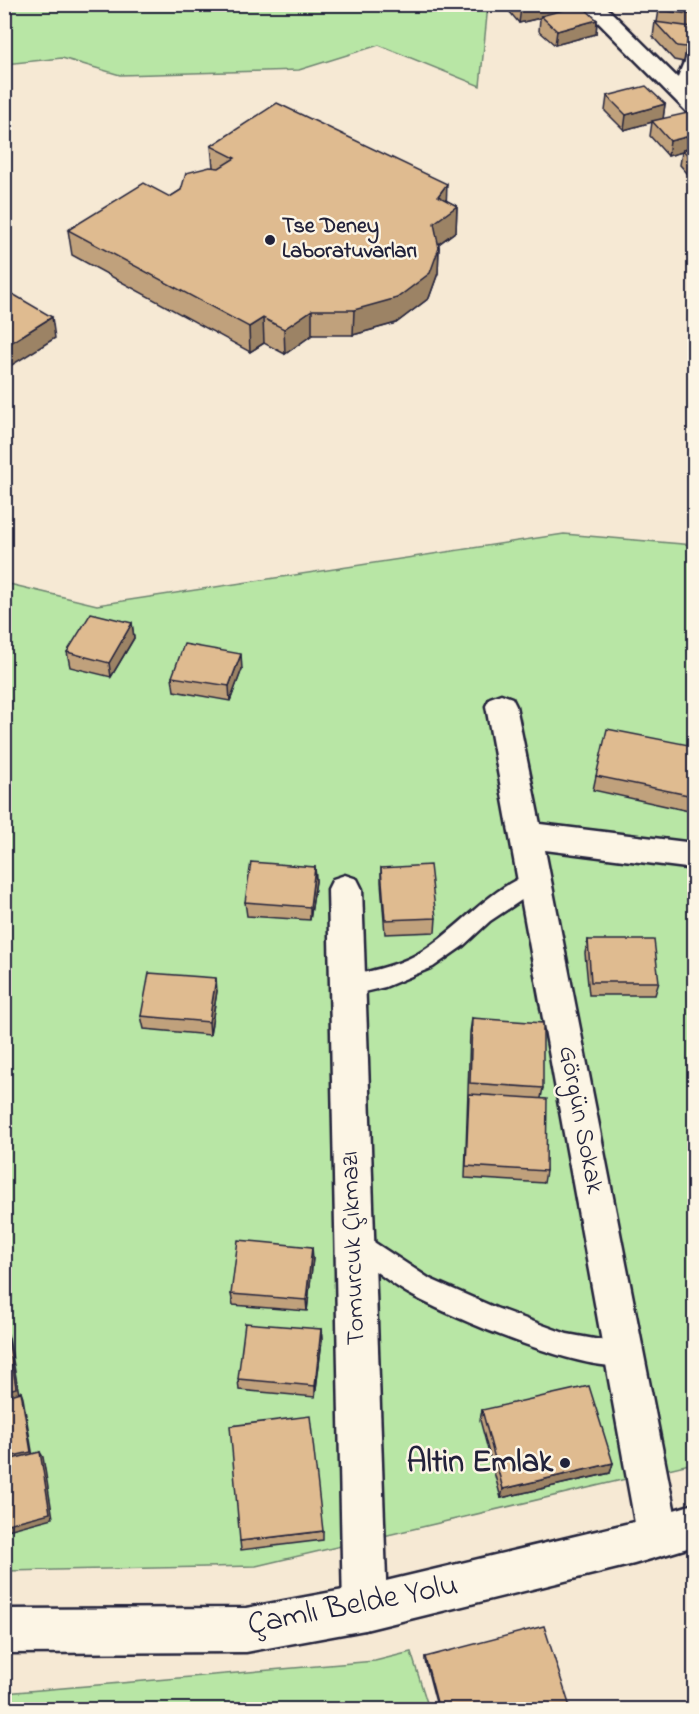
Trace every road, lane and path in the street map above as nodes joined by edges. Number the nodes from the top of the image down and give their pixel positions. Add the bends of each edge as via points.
1 (590, 4) edge
2 (694, 55) edge
3 (687, 99) edge
4 (501, 706) dead end
5 (526, 835) junction
6 (694, 856) edge
7 (534, 881) junction
8 (345, 889) dead end
9 (347, 987) junction
10 (354, 1240) junction
11 (624, 1355) junction
12 (676, 1529) edge
13 (365, 1608) junction
14 (4, 1631) edge

1 - 3 street
2 - 3 lane
4 - 5 street, Görgün Sokak
5 - 6 street
5 - 7 street, Görgün Sokak
7 - 9 lane via 482,915 425,961 385,978
7 - 11 street, Görgün Sokak
8 - 9 street, Tomurcuk Çıkmazı
9 - 10 street, Tomurcuk Çıkmazı
10 - 11 lane via 421,1287 491,1318 567,1346
10 - 13 street, Tomurcuk Çıkmazı
11 - 12 street, Görgün Sokak
12 - 13 street, Çamlı Belde Yolu via 634,1543
13 - 14 street, Çamlı Belde Yolu via 246,1630

